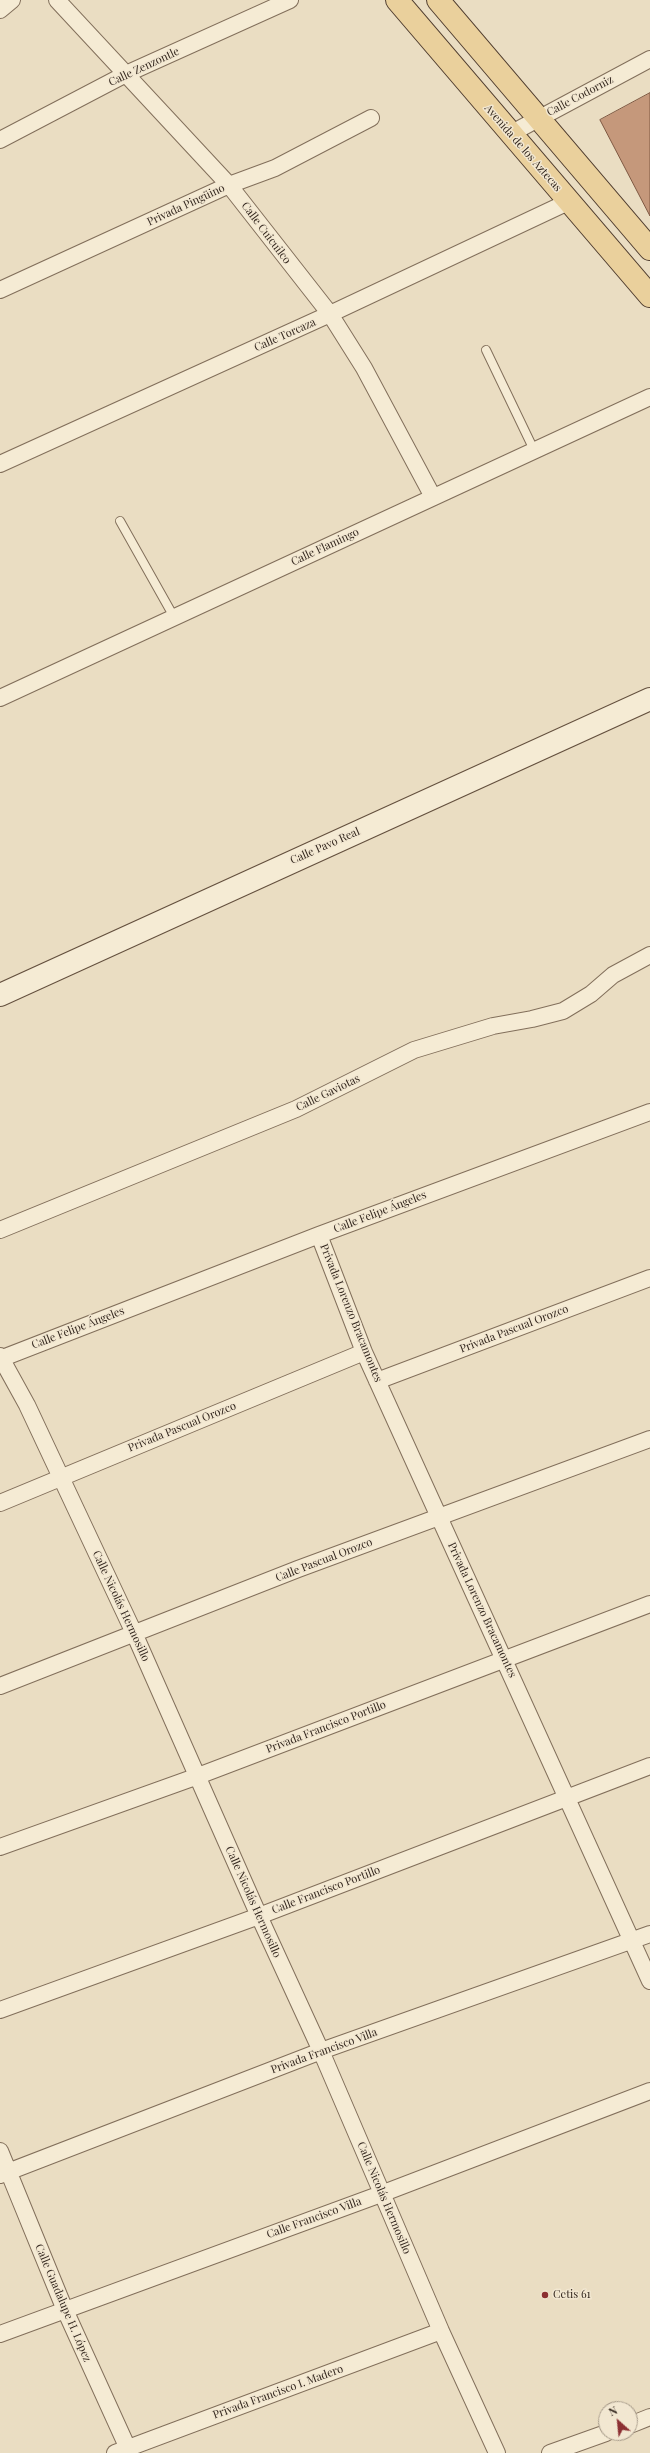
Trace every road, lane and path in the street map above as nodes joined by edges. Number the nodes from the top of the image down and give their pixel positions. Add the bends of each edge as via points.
1 (12, 0) edge
2 (57, 0) edge
3 (290, 0) edge
4 (397, 0) edge
5 (438, 0) edge
6 (0, 10) edge
7 (648, 63) edge
8 (126, 74) junction
9 (371, 118) dead end
10 (537, 118) junction
11 (510, 134) junction
12 (0, 140) edge
13 (230, 185) junction
14 (568, 202) junction
15 (650, 249) edge
16 (0, 290) edge
17 (650, 296) edge
18 (330, 314) junction
19 (486, 350) dead end
20 (650, 397) edge
21 (534, 450) junction
22 (0, 464) edge
23 (433, 497) junction
24 (120, 521) dead end
25 (174, 617) junction
26 (0, 698) edge
27 (650, 699) edge
28 (650, 955) edge
29 (0, 995) edge
30 (650, 1112) edge
31 (0, 1230) edge
32 (319, 1235) junction
33 (650, 1278) edge
34 (364, 1352) junction
35 (1, 1357) edge
36 (377, 1381) junction
37 (650, 1439) edge
38 (61, 1477) junction
39 (0, 1503) edge
40 (438, 1516) junction
41 (650, 1604) edge
42 (134, 1633) junction
43 (505, 1660) junction
44 (0, 1686) edge
45 (650, 1766) edge
46 (198, 1776) junction
47 (566, 1797) junction
48 (0, 1847) edge
49 (258, 1916) junction
50 (650, 1934) edge
51 (632, 1941) junction
52 (650, 1981) edge
53 (0, 2010) edge
54 (321, 2051) junction
55 (650, 2091) edge
56 (0, 2151) edge
57 (5, 2174) edge
58 (381, 2194) junction
59 (65, 2310) junction
60 (441, 2331) junction
61 (0, 2334) edge
62 (650, 2417) edge
63 (638, 2421) edge
64 (598, 2436) edge
65 (124, 2451) edge
66 (497, 2453) edge
67 (550, 2453) edge

1 - 6 street
2 - 8 street, Calle Cuicuilco
3 - 8 street, Calle Zenzontle
4 - 11 main road, Avenida de los Aztecas
5 - 10 main road
7 - 10 street, Calle Codorniz
8 - 12 street, Calle Zenzontle
8 - 13 street, Calle Cuicuilco
9 - 13 street, Privada Pingüino via 275,168
10 - 11 street, Calle Codorniz
10 - 15 main road
11 - 14 main road, Avenida de los Aztecas
13 - 16 street, Privada Pingüino
13 - 18 street, Calle Cuicuilco
14 - 17 main road, Avenida de los Aztecas
14 - 18 street, Calle Torcaza
18 - 22 street, Calle Torcaza
18 - 23 street, Calle Cuicuilco via 364,368
19 - 21 lane
20 - 21 street, Calle Flamingo
21 - 23 street, Calle Flamingo
23 - 25 street, Calle Flamingo
24 - 25 lane
25 - 26 street, Calle Flamingo
27 - 29 street, Calle Pavo Real
28 - 31 street, Calle Gaviotas via 613,975 591,994 563,1011 492,1026 414,1050 296,1109
30 - 32 street, Calle Felipe Ángeles
32 - 34 street, Privada Lorenzo Bracamontes
32 - 35 street, Calle Felipe Ángeles
33 - 36 street, Privada Pascual Orozco
34 - 36 street, Privada Lorenzo Bracamontes
34 - 38 street, Privada Pascual Orozco
35 - 38 street, Calle Nicolás Hermosillo
36 - 40 street, Privada Lorenzo Bracamontes
37 - 40 street, Calle Pascual Orozco
38 - 39 street, Privada Pascual Orozco
38 - 42 street, Calle Nicolás Hermosillo
40 - 42 street, Calle Pascual Orozco
40 - 43 street, Privada Lorenzo Bracamontes
41 - 43 street, Privada Francisco Portillo
42 - 44 street, Calle Pascual Orozco
42 - 46 street, Calle Nicolás Hermosillo
43 - 46 street, Privada Francisco Portillo
43 - 47 street, Privada Lorenzo Bracamontes
45 - 47 street, Calle Francisco Portillo
46 - 48 street, Privada Francisco Portillo
46 - 49 street, Calle Nicolás Hermosillo
47 - 49 street, Calle Francisco Portillo
47 - 51 street, Privada Lorenzo Bracamontes
49 - 53 street, Calle Francisco Portillo
49 - 54 street, Calle Nicolás Hermosillo
50 - 51 street, Privada Francisco Villa
51 - 52 street, Privada Lorenzo Bracamontes
51 - 54 street, Privada Francisco Villa via 603,1949
54 - 57 street, Privada Francisco Villa
54 - 58 street, Calle Nicolás Hermosillo
55 - 58 street, Calle Francisco Villa
56 - 57 street, Calle Guadalupe H. López
57 - 59 street, Calle Guadalupe H. López
58 - 59 street, Calle Francisco Villa
58 - 60 street, Calle Nicolás Hermosillo
59 - 61 street, Calle Francisco Villa
59 - 65 street, Calle Guadalupe H. López
60 - 65 street, Privada Francisco I. Madero
60 - 66 street, Calle Nicolás Hermosillo
62 - 63 street
64 - 67 street

